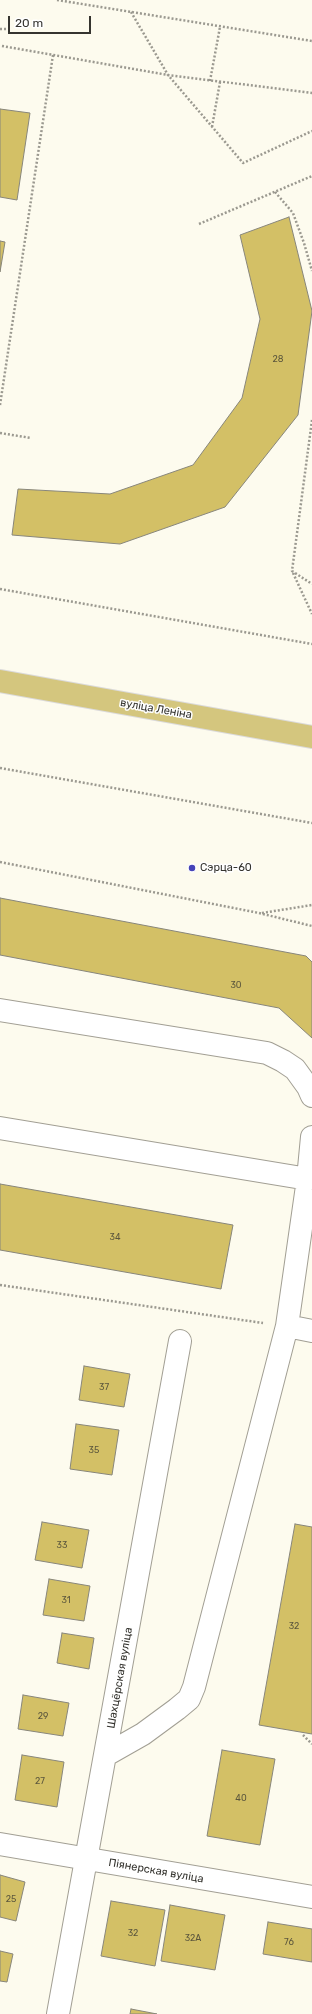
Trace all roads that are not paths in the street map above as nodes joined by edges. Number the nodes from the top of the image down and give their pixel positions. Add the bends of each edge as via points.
1 (0, 681) edge
2 (312, 737) edge
3 (0, 1010) edge
4 (312, 1096) edge
5 (0, 1128) edge
6 (312, 1137) edge
7 (308, 1179) junction
8 (287, 1326) junction
9 (312, 1332) edge
10 (180, 1342) dead end
11 (106, 1755) junction
12 (0, 1844) edge
13 (85, 1859) junction
14 (312, 1897) edge
15 (58, 2014) edge

1 - 2 main road, вуліца Леніна
3 - 4 street via 267,1053 295,1069
5 - 7 street
6 - 7 street
7 - 8 street
8 - 9 street
8 - 11 street via 189,1699 143,1734
10 - 11 street, Шахцёрская вуліца
11 - 13 street, Шахцёрская вуліца
12 - 13 street, Піянерская вуліца
13 - 14 street, Піянерская вуліца
13 - 15 street, Шахцёрская вуліца

